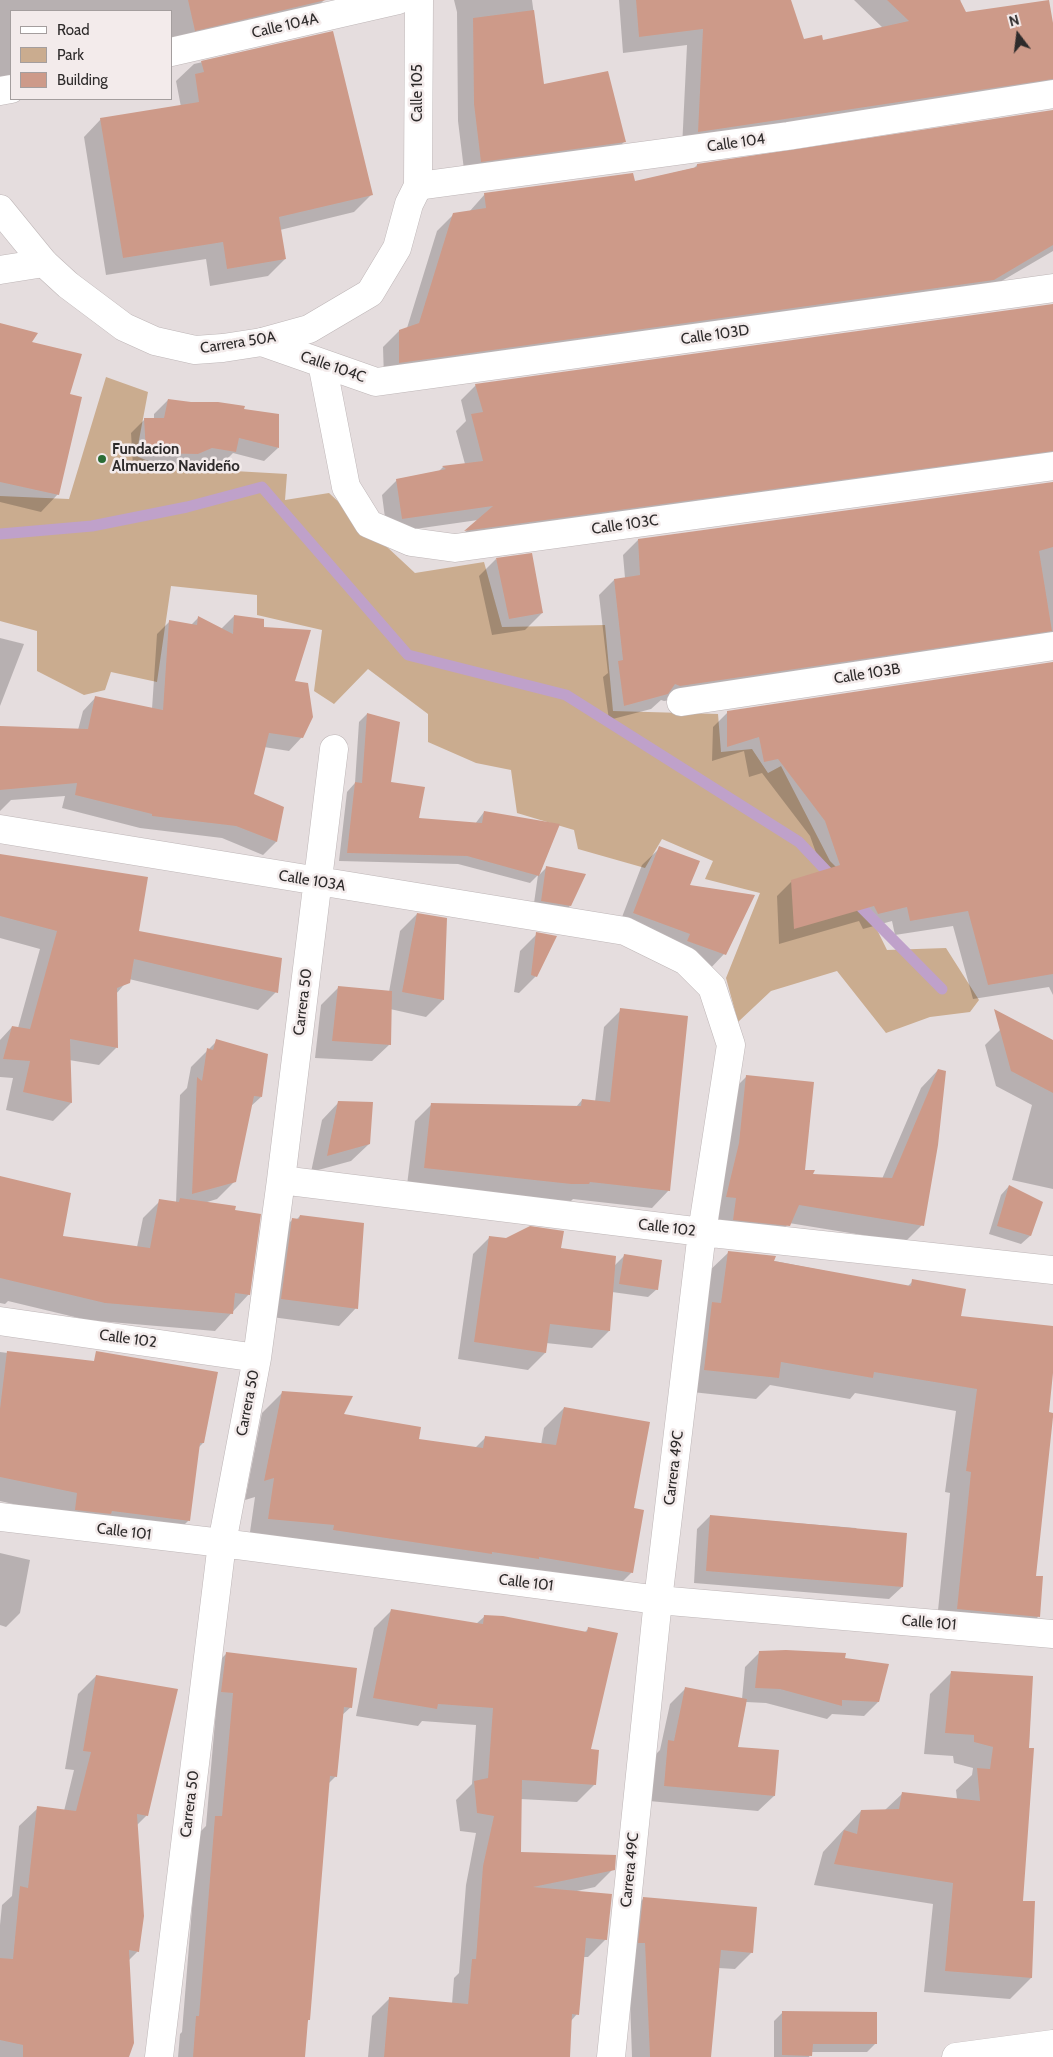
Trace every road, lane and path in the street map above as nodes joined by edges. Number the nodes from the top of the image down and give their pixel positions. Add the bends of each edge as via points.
1 (398, 0) edge
2 (419, 0) edge
3 (172, 52) edge
4 (1053, 94) edge
5 (418, 186) junction
6 (0, 209) edge
7 (44, 263) junction
8 (0, 270) edge
9 (1053, 288) edge
10 (262, 342) junction
11 (322, 363) junction
12 (376, 382) joint
13 (1053, 466) edge
14 (1053, 646) edge
15 (681, 702) dead end
16 (334, 749) dead end
17 (0, 829) edge
18 (318, 882) junction
19 (625, 931) joint
20 (281, 1180) junction
21 (702, 1232) junction
22 (1053, 1270) edge
23 (0, 1321) edge
24 (257, 1358) junction
25 (0, 1518) edge
26 (222, 1543) junction
27 (658, 1600) junction
28 (1053, 1634) edge
29 (1053, 2044) edge
30 (159, 2057) edge
31 (611, 2057) edge
32 (956, 2057) edge

1 - 3 street, Calle 104A
2 - 5 street, Calle 105
4 - 5 street, Calle 104 via 788,136
5 - 10 street, Carrera 50A via 396,248 370,293 309,329
6 - 7 street, Carrera 50A
7 - 8 street
7 - 10 street, Carrera 50A via 124,327 155,341 195,350
9 - 12 street, Calle 103D
10 - 11 street, Calle 104C
11 - 12 street, Calle 104C
11 - 13 street, Calle 103C via 346,487 369,524 411,542 446,547
14 - 15 street, Calle 103B
16 - 18 street, Carrera 50
17 - 18 street, Calle 103A
18 - 19 street, Calle 103A
18 - 20 street, Carrera 50
19 - 21 street, Carrera 49C via 686,961 712,987 731,1045
20 - 21 street, Calle 102
20 - 24 street, Carrera 50
21 - 22 street, Calle 102
21 - 27 street, Carrera 49C
23 - 24 street, Calle 102
24 - 26 street, Carrera 50
25 - 26 street, Calle 101
26 - 27 street, Calle 101
26 - 30 street, Carrera 50
27 - 28 street, Calle 101
27 - 31 street, Carrera 49C
29 - 32 street

